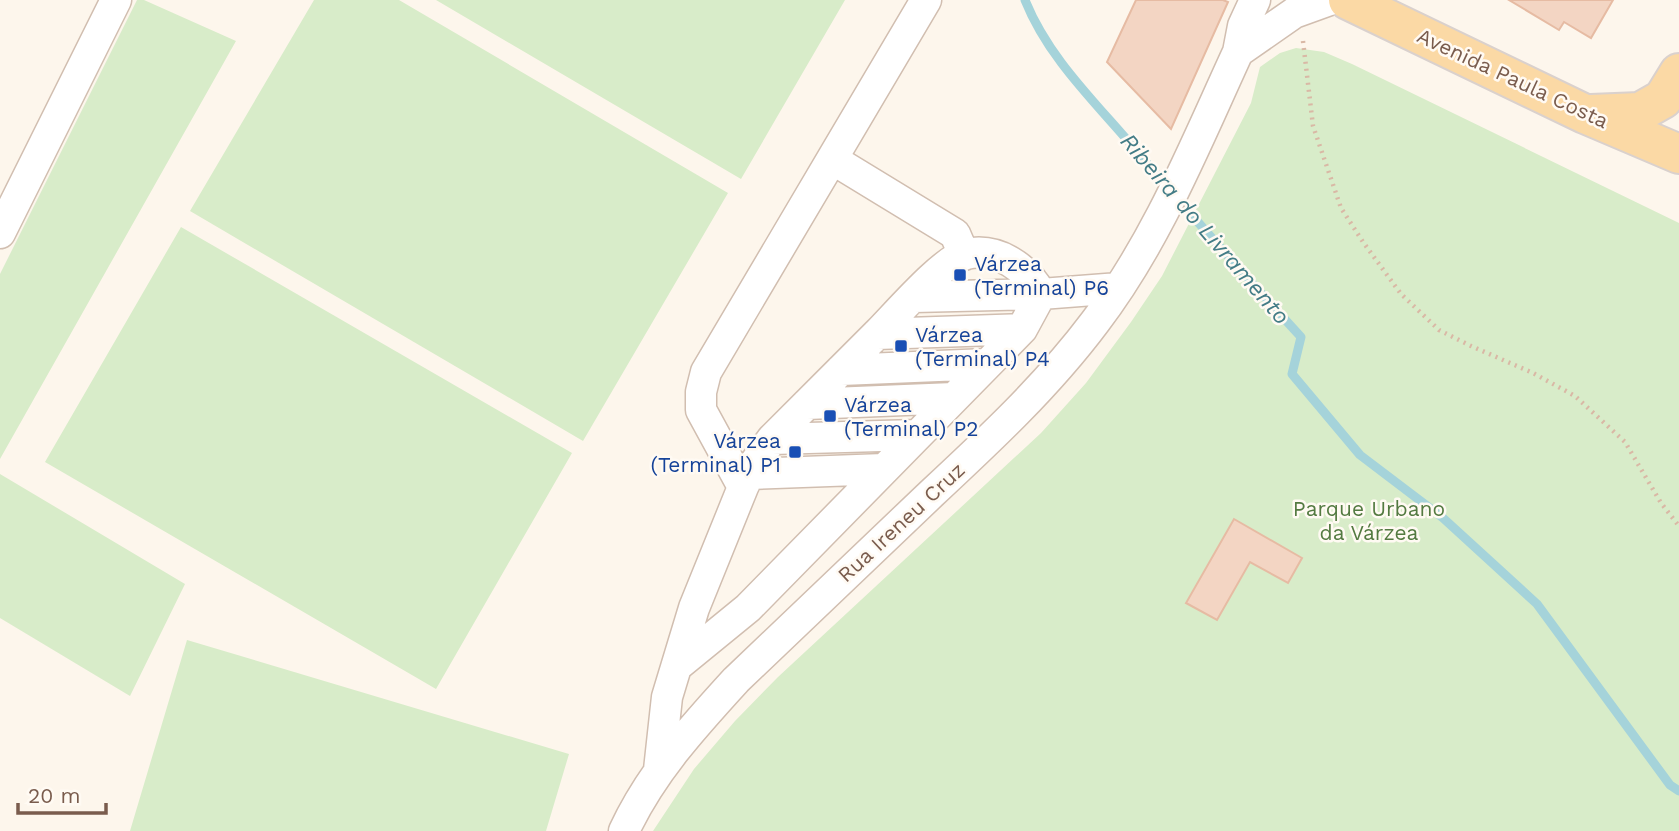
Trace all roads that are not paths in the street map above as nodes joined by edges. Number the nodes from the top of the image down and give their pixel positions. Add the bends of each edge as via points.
1 (116, 0) edge
2 (926, 0) edge
3 (1255, 0) edge
4 (1330, 0) edge
5 (1348, 0) edge
6 (1238, 52) junction
7 (1679, 73) edge
8 (1585, 114) junction
9 (1679, 153) edge
10 (832, 159) junction
11 (0, 233) edge
12 (964, 255) junction
13 (1119, 288) junction
14 (1041, 294) junction
15 (914, 296) junction
16 (1022, 329) junction
17 (877, 334) junction
18 (987, 364) junction
19 (841, 370) junction
20 (954, 398) junction
21 (807, 404) junction
22 (918, 435) junction
23 (772, 439) junction
24 (884, 469) junction
25 (746, 481) junction
26 (677, 666) junction
27 (659, 770) junction
28 (624, 831) edge

1 - 11 street
2 - 10 street
3 - 6 street, Rua Ireneu Cruz
4 - 6 street via 1294,13
5 - 8 main road, Avenida Paula Costa
6 - 13 street, Rua Ireneu Cruz via 1160,218
7 - 8 main road via 1663,99 1640,112
8 - 9 main road, Avenida Paula Costa
10 - 12 street via 956,234
10 - 25 street via 706,372 701,410
12 - 14 street via 987,253 1018,265
12 - 15 street
13 - 14 street
13 - 27 street, Rua Ireneu Cruz via 1046,382 736,680
14 - 15 street
14 - 16 street
15 - 17 street
16 - 17 street
16 - 18 street
17 - 19 street
18 - 19 street
18 - 20 street
19 - 21 street
20 - 21 street
20 - 22 street
21 - 23 street
22 - 23 street
22 - 24 street
23 - 25 street
24 - 25 street
24 - 26 street via 748,608
25 - 26 street via 694,607
26 - 27 street via 667,697
27 - 28 street, Rua Ireneu Cruz

